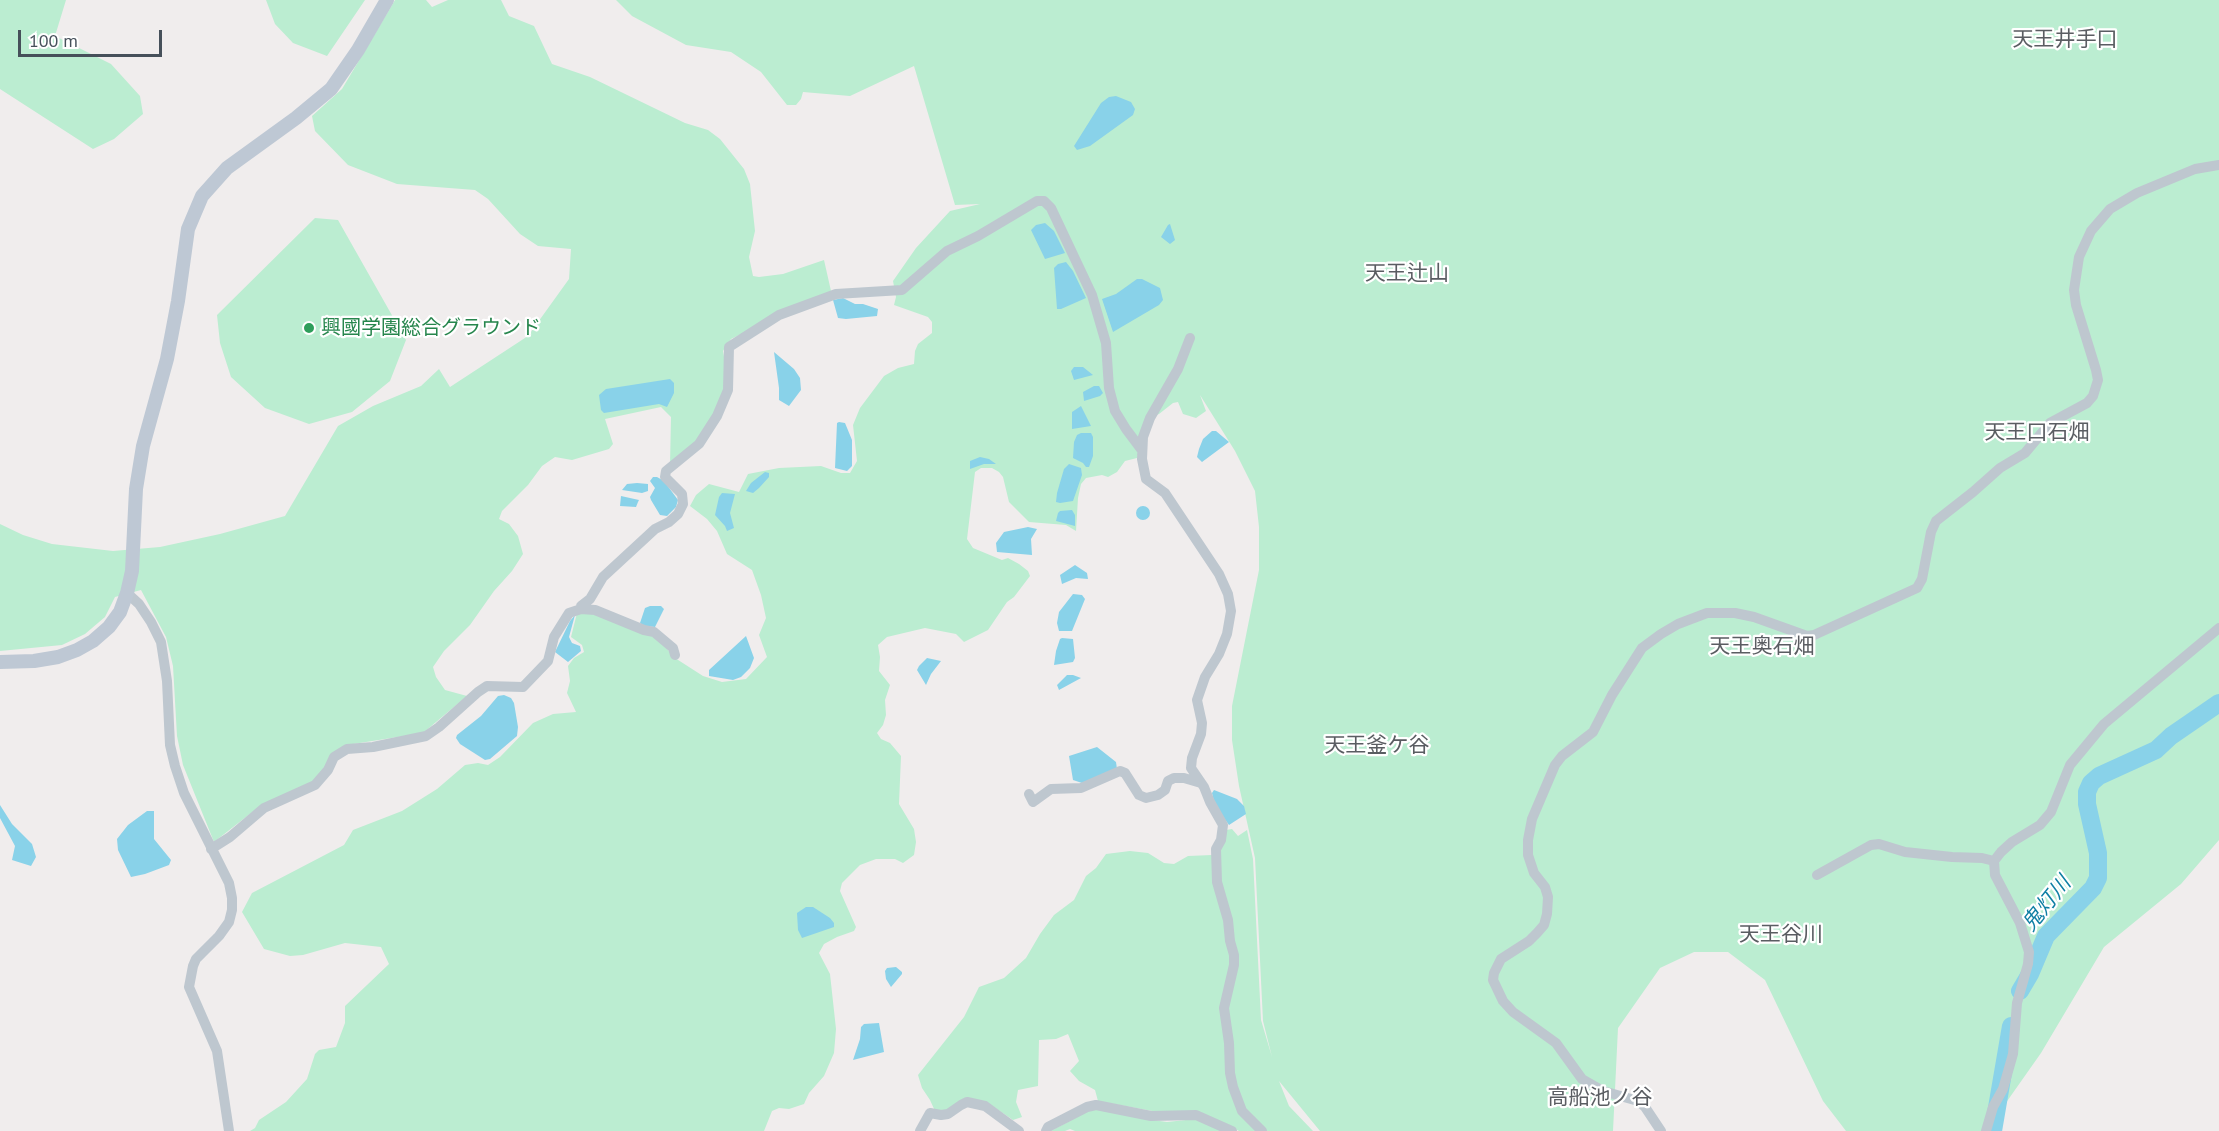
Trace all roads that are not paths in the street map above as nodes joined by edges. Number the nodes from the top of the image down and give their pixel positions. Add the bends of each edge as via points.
1 (387, 0) edge
2 (2219, 165) edge
3 (1191, 338) dead end
4 (1141, 449) junction
5 (127, 593) junction
6 (581, 609) junction
7 (2219, 628) edge
8 (675, 655) dead end
9 (0, 662) edge
10 (1202, 783) junction
11 (1029, 794) dead end
12 (211, 849) junction
13 (1994, 861) junction
14 (1817, 875) dead end
15 (229, 1131) edge
16 (920, 1131) edge
17 (1019, 1131) edge
18 (1046, 1131) edge
19 (1232, 1131) edge
20 (1262, 1131) edge
21 (1661, 1131) edge
22 (1986, 1131) edge

1 - 5 street via 331,89 226,168 202,196 188,229 167,359 142,446
2 - 21 street via 2195,169 2137,193 2110,209 2091,231 2079,257 2074,290 2098,380 2093,396 2050,423 2025,453 1935,520 1917,588 1814,635 1728,612 1678,624 1642,648 1593,732 1555,765 1532,819 1528,840 1534,873 1548,897 1547,914 1544,924 1529,941 1502,959 1493,980 1503,1001 1556,1043 1582,1079 1603,1091 1638,1101
3 - 4 street via 1150,418
4 - 6 street via 1115,411 1106,343 1092,295 1051,208 1044,201 1037,201 947,251 902,290 836,294 779,315 729,347 728,390 717,416 699,444 666,471 665,477 682,494 678,514 655,529 603,577
4 - 10 street via 1146,479 1165,493 1228,594 1231,611 1227,634 1197,700 1202,723 1191,768
5 - 9 street via 109,627 77,650 34,661
5 - 12 street via 139,604 161,642 170,745 184,793
6 - 8 street via 595,610 654,632 673,648
6 - 12 street via 569,613 554,637 548,661 523,687 488,686 426,736 347,749 334,757 315,785 264,808
7 - 13 street via 2104,724 2070,765 2051,812
10 - 11 street via 1174,778 1158,795 1146,798 1120,771 1080,788 1051,789 1034,802
10 - 20 street via 1223,825 1216,849 1217,882 1234,955 1224,1008 1230,1073 1242,1111
12 - 15 street via 229,883 232,910 229,922 192,966 189,987 217,1051
13 - 14 street via 1905,852 1879,844
13 - 22 street via 1995,875 2020,923 2029,951 2017,1003 2013,1054
16 - 17 street via 930,1113 948,1114 968,1102 985,1106
18 - 19 street via 1096,1105 1151,1116 1196,1115

